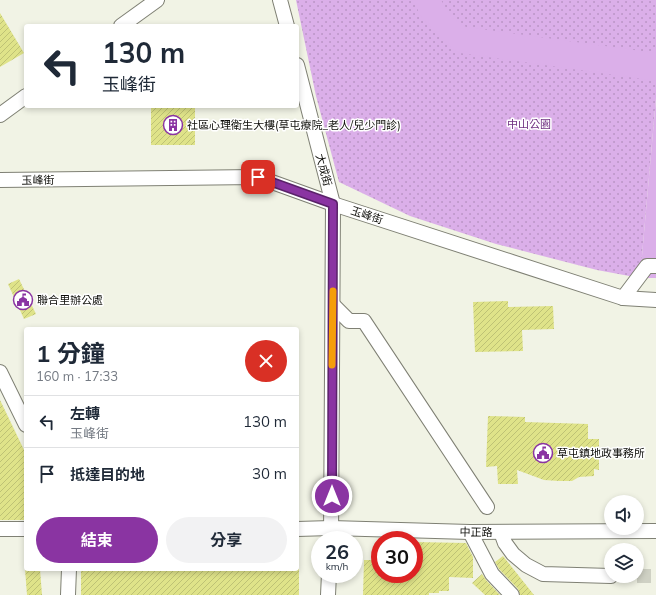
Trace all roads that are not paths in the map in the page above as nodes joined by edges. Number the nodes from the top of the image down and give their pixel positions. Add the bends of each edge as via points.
1 (157, 0) edge
2 (280, 0) edge
3 (125, 24) edge
4 (286, 24) edge
5 (299, 73) edge
6 (24, 97) edge
7 (0, 115) edge
8 (0, 180) edge
9 (333, 204) junction
10 (656, 266) edge
11 (623, 298) junction
12 (656, 300) edge
13 (333, 305) junction
14 (0, 372) edge
15 (24, 421) edge
16 (487, 507) dead end
17 (0, 529) edge
18 (24, 529) edge
19 (299, 529) edge
20 (311, 531) edge
21 (331, 531) edge
22 (470, 532) junction
23 (500, 532) junction
24 (656, 532) edge
25 (363, 534) edge
26 (69, 571) edge
27 (604, 576) edge
28 (329, 583) edge
29 (68, 595) edge
30 (328, 595) edge
31 (512, 595) edge

1 - 3 street
2 - 4 street
5 - 9 street, 大成街
6 - 7 street
8 - 9 street, 玉峰街 via 258,177
9 - 11 street, 玉峰街
9 - 13 street, 大成街
10 - 11 street via 647,266
11 - 12 street, 玉峰街
13 - 16 street via 349,320 364,321
13 - 21 street, 大成街
14 - 15 street
17 - 18 street
19 - 20 street, 中正路
22 - 23 street, 中正路
22 - 25 street, 中正路
22 - 31 street via 492,574
23 - 24 street, 中正路
23 - 27 street via 513,554 543,574
26 - 29 street
28 - 30 street

